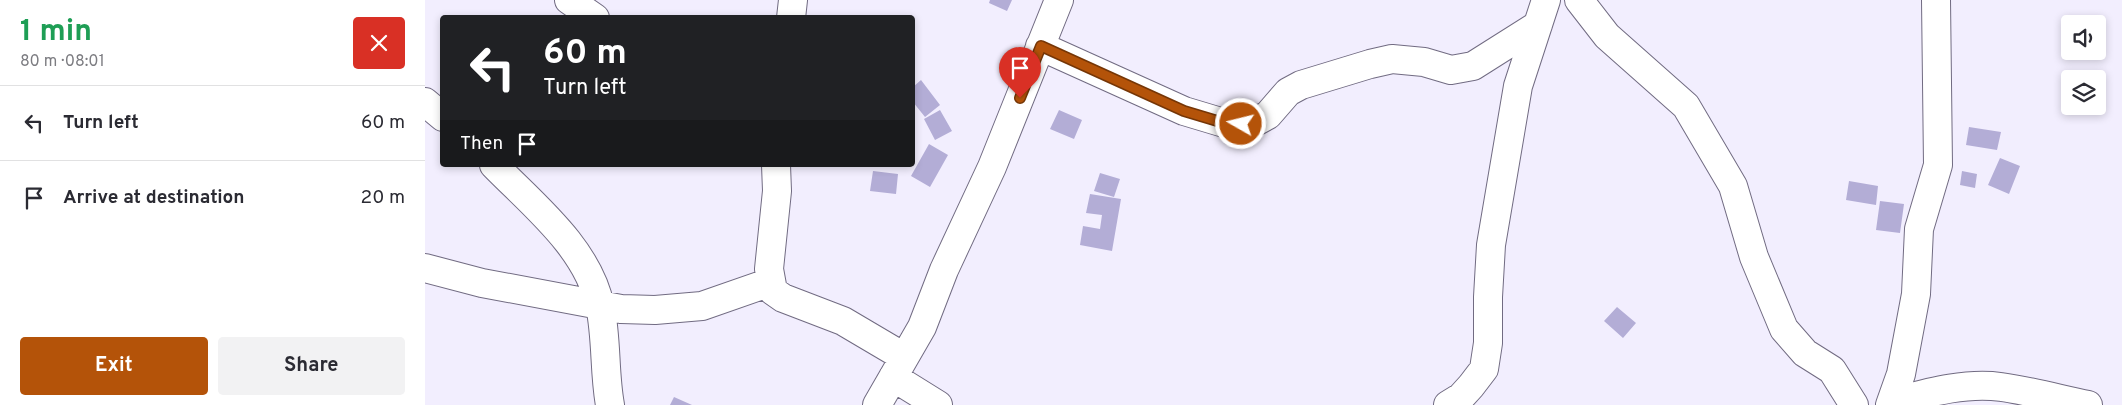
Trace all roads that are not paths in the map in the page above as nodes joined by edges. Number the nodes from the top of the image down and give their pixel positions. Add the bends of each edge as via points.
1 (569, 0) edge
2 (793, 0) edge
3 (1059, 0) edge
4 (1579, 0) edge
5 (1936, 0) edge
6 (1542, 12) edge
7 (591, 15) edge
8 (791, 15) edge
9 (1041, 46) junction
10 (425, 102) edge
11 (440, 114) edge
12 (496, 167) edge
13 (776, 167) edge
14 (425, 268) edge
15 (771, 282) junction
16 (600, 306) junction
17 (898, 367) junction
18 (1891, 403) edge
19 (610, 405) edge
20 (877, 405) edge
21 (937, 405) edge
22 (1447, 405) edge
23 (1854, 405) edge
24 (2088, 405) edge

1 - 7 street
2 - 8 street
3 - 9 street
4 - 23 street via 1607,36 1687,106 1733,186 1755,257 1781,324 1805,353 1832,370
5 - 18 street via 1938,166 1919,229 1916,294 1901,374
6 - 9 street via 1473,66 1451,70 1424,62 1392,59 1370,64 1301,85 1288,92 1268,115 1241,124 1224,123 1184,111
6 - 22 street via 1518,86 1491,245 1488,343 1483,369 1471,386
9 - 17 street via 922,327
10 - 11 street
12 - 16 street via 571,246 590,278
13 - 15 street via 777,191 769,269
14 - 16 street via 482,283
15 - 16 street via 702,306 655,310
15 - 17 street via 773,291 783,298 843,321
16 - 19 street
17 - 20 street
17 - 21 street
18 - 24 street via 1942,390 2000,386

